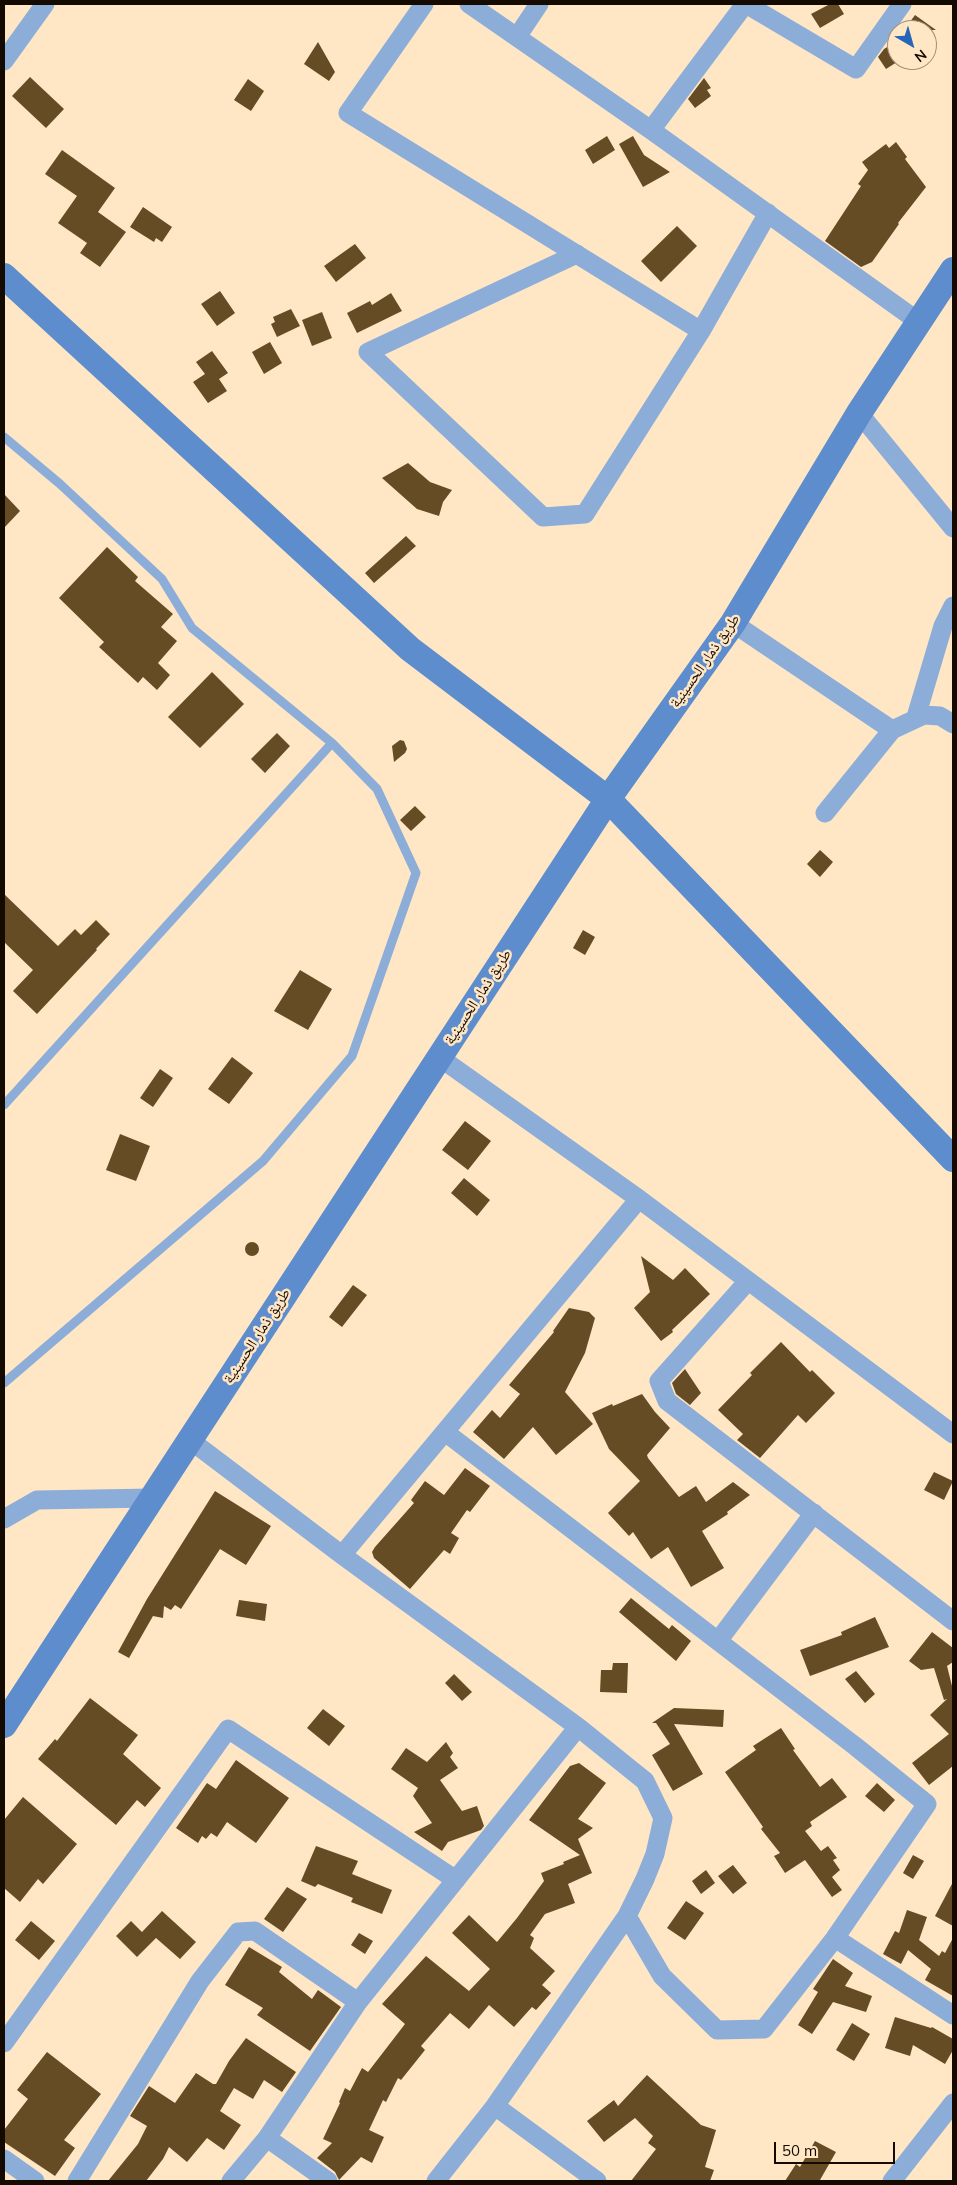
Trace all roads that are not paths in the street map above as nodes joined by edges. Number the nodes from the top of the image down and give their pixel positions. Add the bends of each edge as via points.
1 (45, 4) edge
2 (424, 4) edge
3 (469, 4) edge
4 (539, 4) edge
5 (746, 4) edge
6 (902, 4) edge
7 (517, 37) junction
8 (4, 61) edge
9 (651, 130) junction
10 (768, 214) junction
11 (577, 254) junction
12 (953, 270) edge
13 (4, 276) edge
14 (919, 322) junction
15 (701, 331) junction
16 (859, 413) junction
17 (4, 437) edge
18 (953, 528) edge
19 (953, 606) edge
20 (733, 623) junction
21 (916, 717) junction
22 (953, 724) edge
23 (892, 730) junction
24 (332, 743) junction
25 (608, 799) junction
26 (825, 813) dead end
27 (439, 1057) junction
28 (4, 1105) edge
29 (953, 1159) edge
30 (639, 1199) junction
31 (748, 1280) junction
32 (4, 1383) edge
33 (444, 1432) junction
34 (953, 1434) edge
35 (190, 1440) junction
36 (152, 1498) junction
37 (814, 1513) junction
38 (4, 1519) edge
39 (342, 1555) junction
40 (953, 1621) edge
41 (718, 1641) junction
42 (4, 1725) edge
43 (578, 1727) junction
44 (456, 1880) junction
45 (627, 1916) junction
46 (834, 1938) junction
47 (358, 2002) junction
48 (953, 2015) edge
49 (4, 2042) edge
50 (953, 2103) edge
51 (495, 2106) junction
52 (268, 2138) junction
53 (4, 2158) edge
54 (35, 2181) edge
55 (77, 2181) edge
56 (231, 2181) edge
57 (328, 2181) edge
58 (436, 2181) edge
59 (596, 2181) edge
60 (892, 2181) edge

1 - 8 street
2 - 11 street via 348,113
3 - 7 street
4 - 7 street
5 - 6 street via 856,69
5 - 9 street
7 - 9 street
9 - 10 street
10 - 14 street
10 - 15 street
11 - 15 street
11 - 15 street via 368,352 543,517 585,514
12 - 14 main road, طريق ذمار الحسينية
13 - 25 main road via 410,649
14 - 16 main road, طريق ذمار الحسينية
16 - 18 street
16 - 20 main road, طريق ذمار الحسينية
17 - 24 lane via 162,579 192,628
19 - 21 street via 943,626
20 - 23 street
20 - 25 main road, طريق ذمار الحسينية
21 - 22 street via 940,716
21 - 23 street
23 - 26 street
24 - 28 lane
24 - 32 lane via 377,789 416,873 352,1056 263,1161
25 - 27 main road, طريق ذمار الحسينية
25 - 29 main road
27 - 30 street
27 - 35 main road, طريق ذمار الحسينية
30 - 31 street
30 - 33 street
31 - 34 street
31 - 37 street via 659,1381 668,1401
33 - 39 street
33 - 41 street
35 - 36 main road, طريق ذمار الحسينية
35 - 39 street
36 - 38 street via 38,1500
36 - 42 main road, طريق ذمار الحسينية
37 - 40 street
37 - 41 street
39 - 43 street
41 - 46 street via 927,1804
43 - 44 street
43 - 45 street via 646,1781 663,1818 656,1854
44 - 47 street
44 - 49 street via 228,1729
45 - 46 street via 662,1976 717,2030 764,2028
45 - 51 street
46 - 48 street
47 - 52 street
47 - 55 street via 255,1931 238,1932 200,1981
50 - 60 street
51 - 58 street
51 - 59 street
52 - 56 street
52 - 57 street
53 - 54 street

